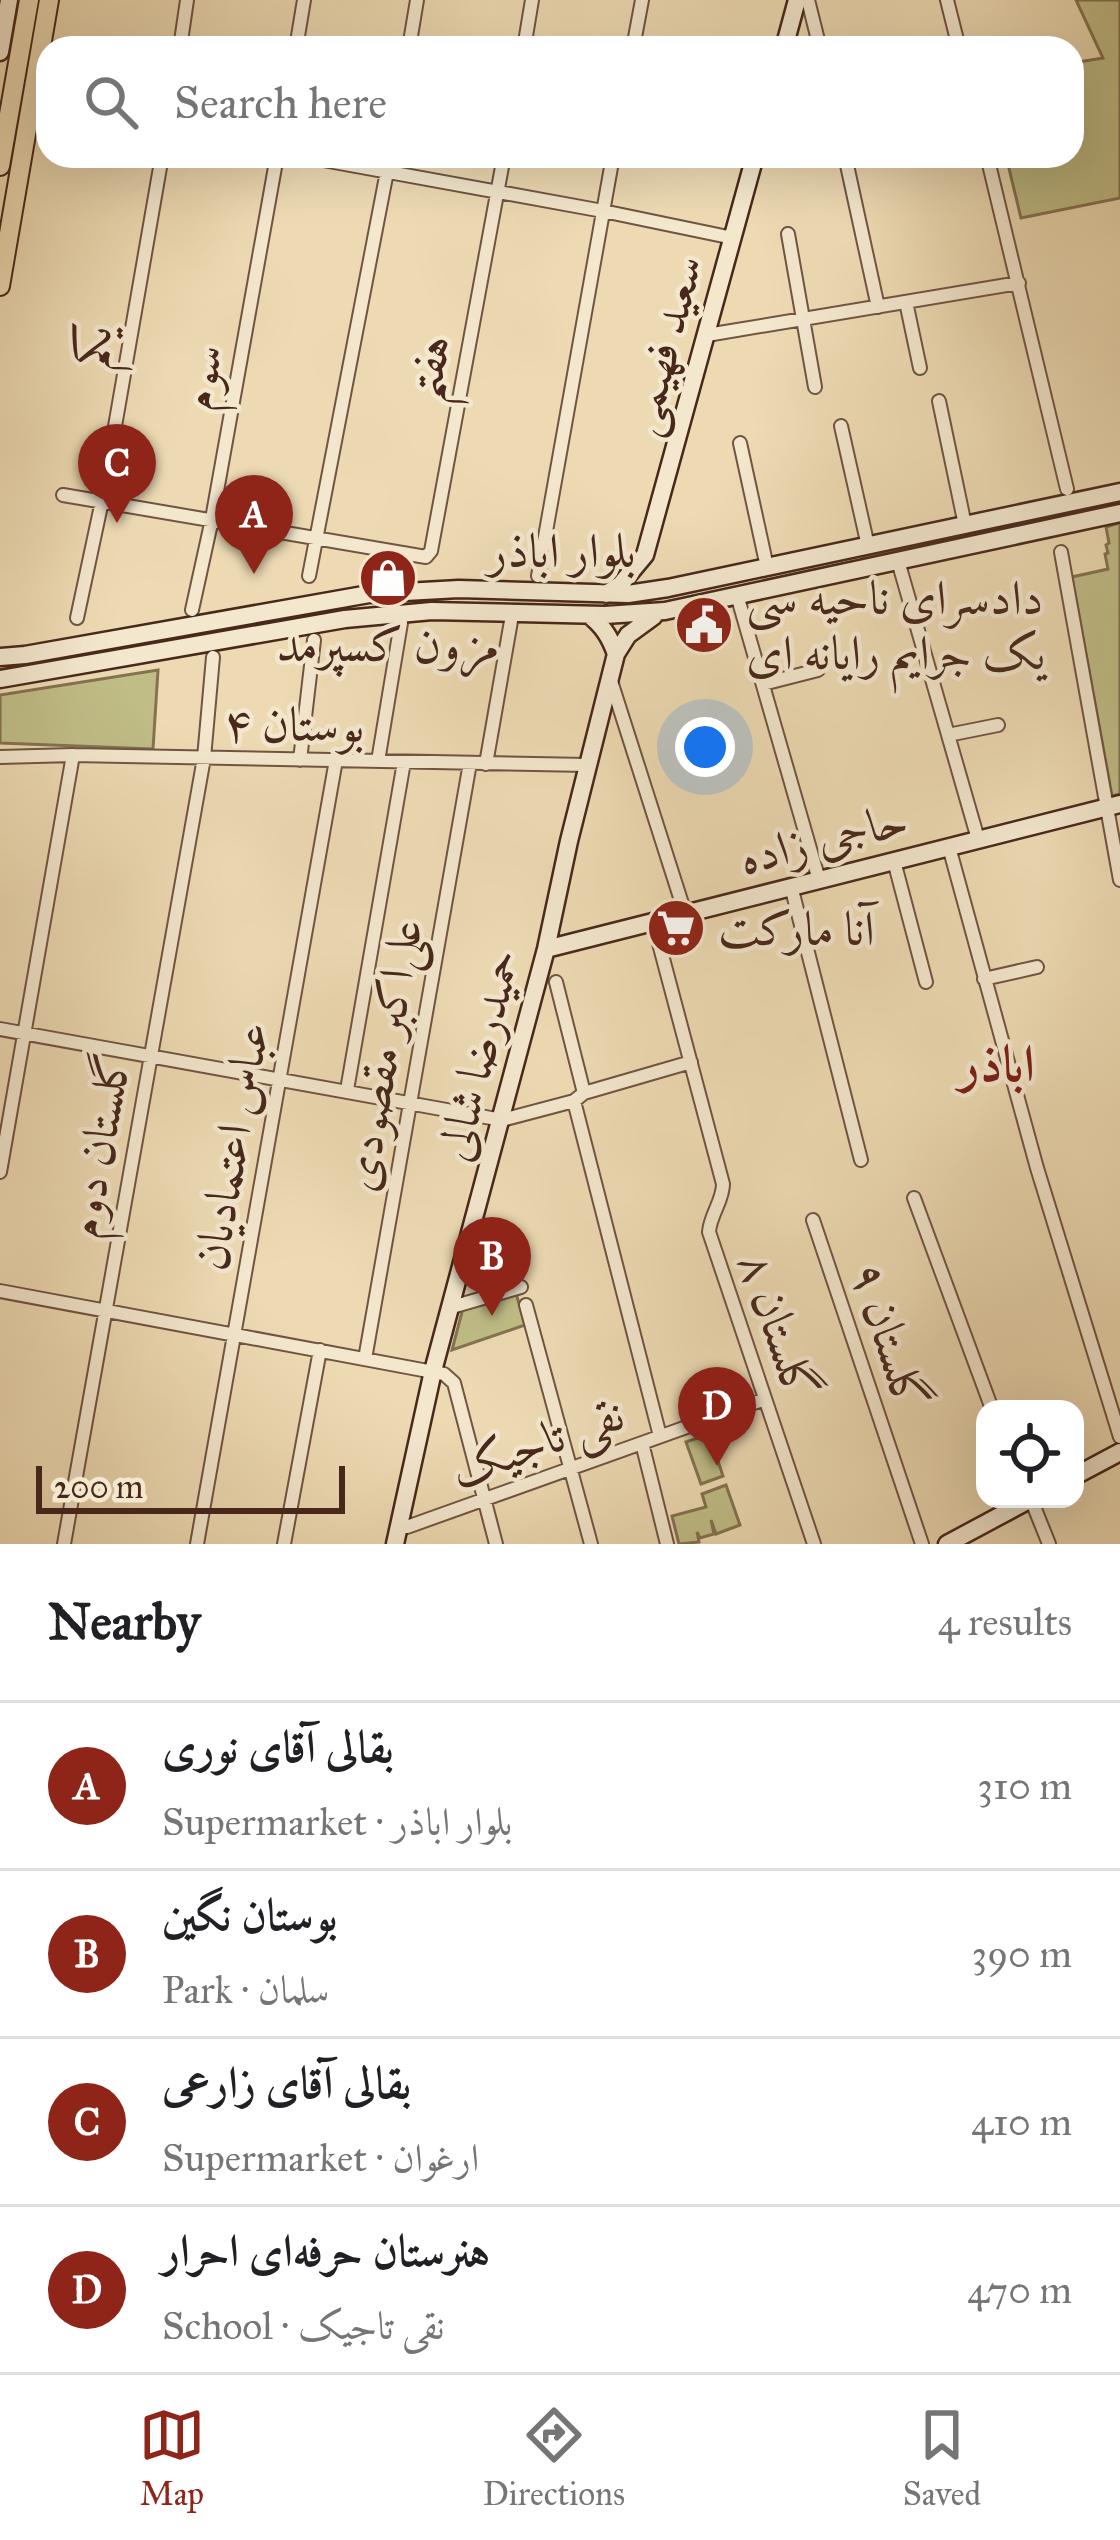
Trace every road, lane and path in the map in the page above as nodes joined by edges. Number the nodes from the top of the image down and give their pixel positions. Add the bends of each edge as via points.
1 (9, 0) edge
2 (29, 0) edge
3 (50, 0) edge
4 (188, 0) edge
5 (304, 0) edge
6 (418, 0) edge
7 (532, 0) edge
8 (642, 0) edge
9 (797, 0) edge
10 (808, 0) edge
11 (947, 0) edge
12 (46, 36) edge
13 (182, 36) edge
14 (298, 36) edge
15 (411, 36) edge
16 (526, 36) edge
17 (635, 36) edge
18 (787, 36) edge
19 (817, 36) edge
20 (956, 36) edge
21 (0, 52) edge
22 (36, 122) edge
23 (0, 166) edge
24 (160, 168) edge
25 (275, 168) edge
26 (371, 168) edge
27 (388, 168) edge
28 (502, 168) edge
29 (612, 168) edge
30 (752, 168) edge
31 (848, 168) edge
32 (990, 168) edge
33 (388, 171) junction
34 (497, 192) junction
35 (603, 211) junction
36 (788, 234) dead end
37 (733, 238) junction
38 (1018, 283) junction
39 (0, 286) edge
40 (906, 302) junction
41 (878, 307) junction
42 (802, 320) junction
43 (707, 335) junction
44 (920, 368) dead end
45 (814, 387) dead end
46 (939, 401) dead end
47 (841, 426) dead end
48 (740, 443) dead end
49 (1067, 489) dead end
50 (1120, 492) edge
51 (63, 495) dead end
52 (102, 501) junction
53 (1120, 513) edge
54 (212, 519) junction
55 (965, 525) junction
56 (317, 539) junction
57 (868, 546) junction
58 (1061, 552) dead end
59 (645, 555) junction
60 (898, 561) junction
61 (767, 568) junction
62 (538, 576) dead end
63 (310, 577) dead end
64 (668, 588) junction
65 (605, 594) junction
66 (737, 595) junction
67 (192, 610) dead end
68 (665, 610) junction
69 (589, 615) junction
70 (77, 618) dead end
71 (511, 621) dead end
72 (401, 623) dead end
73 (314, 640) dead end
74 (616, 654) junction
75 (0, 657) edge
76 (213, 657) dead end
77 (818, 670) dead end
78 (610, 677) junction
79 (0, 680) edge
80 (763, 684) junction
81 (998, 724) dead end
82 (948, 735) junction
83 (73, 755) junction
84 (0, 757) edge
85 (204, 758) junction
86 (300, 760) junction
87 (336, 760) junction
88 (378, 761) junction
89 (404, 762) junction
90 (470, 763) junction
91 (486, 764) junction
92 (587, 766) junction
93 (1114, 806) edge
94 (978, 839) junction
95 (949, 847) junction
96 (894, 860) junction
97 (819, 880) junction
98 (1120, 880) edge
99 (791, 886) junction
100 (685, 913) junction
101 (653, 921) junction
102 (545, 949) junction
103 (1037, 967) dead end
104 (984, 979) junction
105 (556, 982) dead end
106 (926, 982) dead end
107 (0, 1029) edge
108 (24, 1033) junction
109 (151, 1055) junction
110 (691, 1062) junction
111 (280, 1078) junction
112 (347, 1090) junction
113 (579, 1097) junction
114 (410, 1102) junction
115 (502, 1120) junction
116 (861, 1160) dead end
117 (0, 1172) edge
118 (914, 1198) dead end
119 (813, 1220) dead end
120 (521, 1287) dead end
121 (0, 1292) edge
122 (526, 1305) dead end
123 (452, 1307) junction
124 (105, 1311) junction
125 (235, 1335) junction
126 (320, 1350) junction
127 (365, 1359) junction
128 (434, 1371) junction
129 (765, 1399) junction
130 (989, 1400) edge
131 (660, 1436) junction
132 (1120, 1437) edge
133 (642, 1443) junction
134 (1120, 1452) edge
135 (570, 1469) junction
136 (1084, 1471) edge
137 (484, 1498) junction
138 (1014, 1508) edge
139 (1035, 1508) edge
140 (401, 1532) edge
141 (64, 1544) edge
142 (197, 1544) edge
143 (284, 1544) edge
144 (412, 1544) edge
145 (496, 1544) edge
146 (591, 1544) edge
147 (667, 1544) edge
148 (814, 1544) edge
149 (922, 1544) edge
150 (947, 1544) edge
151 (1049, 1544) edge

1 - 21 main road
2 - 23 main road
3 - 12 main road
4 - 13 street
5 - 14 street
6 - 15 street
7 - 16 street
8 - 17 street
9 - 18 main road
10 - 19 street
11 - 20 street
22 - 39 main road
24 - 52 street, یکم
25 - 54 street, سوم
26 - 33 street
27 - 33 street
28 - 34 street, هفتم
29 - 35 street
30 - 37 main road, سعید فهیمی
31 - 41 street
32 - 38 street
33 - 34 street
33 - 56 street
34 - 35 street
34 - 56 street, هفتم via 431,550 426,557
35 - 37 street
35 - 62 street
36 - 42 street
37 - 43 main road, سعید فهیمی
38 - 40 street
38 - 49 street
40 - 41 street
40 - 44 street
41 - 42 street
42 - 43 street
42 - 45 street
43 - 59 main road, سعید فهیمی
46 - 55 street
47 - 57 street
48 - 61 street
50 - 55 main road, بلوار اباذر
51 - 52 street
52 - 54 street
52 - 70 street, یکم
53 - 60 main road, بلوار اباذر
54 - 56 street
54 - 67 street, سوم
55 - 57 main road, بلوار اباذر
56 - 63 street
57 - 61 main road, بلوار اباذر
58 - 93 street
59 - 64 main road
59 - 65 main road
60 - 66 main road, بلوار اباذر
60 - 82 street
61 - 64 main road, بلوار اباذر
64 - 65 main road, بلوار اباذر
65 - 75 main road, بلوار اباذر via 409,590
66 - 68 main road, بلوار اباذر
66 - 80 street
68 - 69 main road, بلوار اباذر
68 - 74 main road via 628,635
69 - 74 main road
69 - 79 main road, بلوار اباذر via 395,613
71 - 91 street
72 - 88 street
73 - 86 street
74 - 78 main road, حمیدرضا شالی
76 - 85 street, گلستان دوم
77 - 80 street
78 - 92 main road, حمیدرضا شالی
78 - 100 street
80 - 97 street
81 - 82 street
82 - 94 street
83 - 84 street, بوستان ۴
83 - 85 street, بوستان ۴
83 - 108 street
85 - 86 street, بوستان ۴
85 - 109 street, گلستان دوم
86 - 87 street, بوستان ۴
87 - 88 street, بوستان ۴
87 - 111 street, عباس اعتمادیان
88 - 89 street, بوستان ۴
89 - 90 street, بوستان ۴
89 - 112 street
90 - 91 street, بوستان ۴
90 - 114 street, علی‌اکبر مقصودی
91 - 92 street, بوستان ۴
92 - 102 main road, حمیدرضا شالی
93 - 94 main road, حاجی زاده
93 - 98 street
94 - 95 main road, حاجی زاده
95 - 96 main road, حاجی زاده
95 - 104 street
96 - 97 main road, حاجی زاده
96 - 106 street
97 - 99 main road, حاجی زاده
99 - 100 main road, حاجی زاده
99 - 116 street
100 - 101 main road, حاجی زاده
101 - 102 main road, حاجی زاده
101 - 110 street, گلستان ٨
102 - 115 main road, حمیدرضا شالی
103 - 104 street
104 - 132 street
105 - 113 street
107 - 108 street
108 - 109 street
108 - 117 street
109 - 111 street
109 - 124 street, گلستان دوم
110 - 113 street
110 - 129 street, گلستان ٨ via 723,1184 709,1232
111 - 112 street
111 - 125 street, عباس اعتمادیان
112 - 114 street
113 - 115 street
113 - 131 street
114 - 115 street
114 - 127 street, علی‌اکبر مقصودی
115 - 123 main road, حمیدرضا شالی
118 - 130 street
119 - 149 street, گلستان ۹
120 - 123 street
121 - 124 street
122 - 135 street
123 - 128 main road, حمیدرضا شالی
124 - 125 street
124 - 141 street, گلستان دوم
125 - 126 street
125 - 142 street, عباس اعتمادیان
126 - 127 street
126 - 143 street
127 - 128 street
128 - 137 street via 454,1383
128 - 140 main road, حمیدرضا شالی
129 - 131 street, نقی تاجیک
129 - 148 street, گلستان ٨
131 - 133 street, نقی تاجیک
133 - 135 street, نقی تاجیک
133 - 147 street
134 - 136 main road
135 - 137 street, نقی تاجیک
135 - 146 street
137 - 140 street, نقی تاجیک
137 - 145 street
138 - 150 main road
139 - 151 street
140 - 144 street

